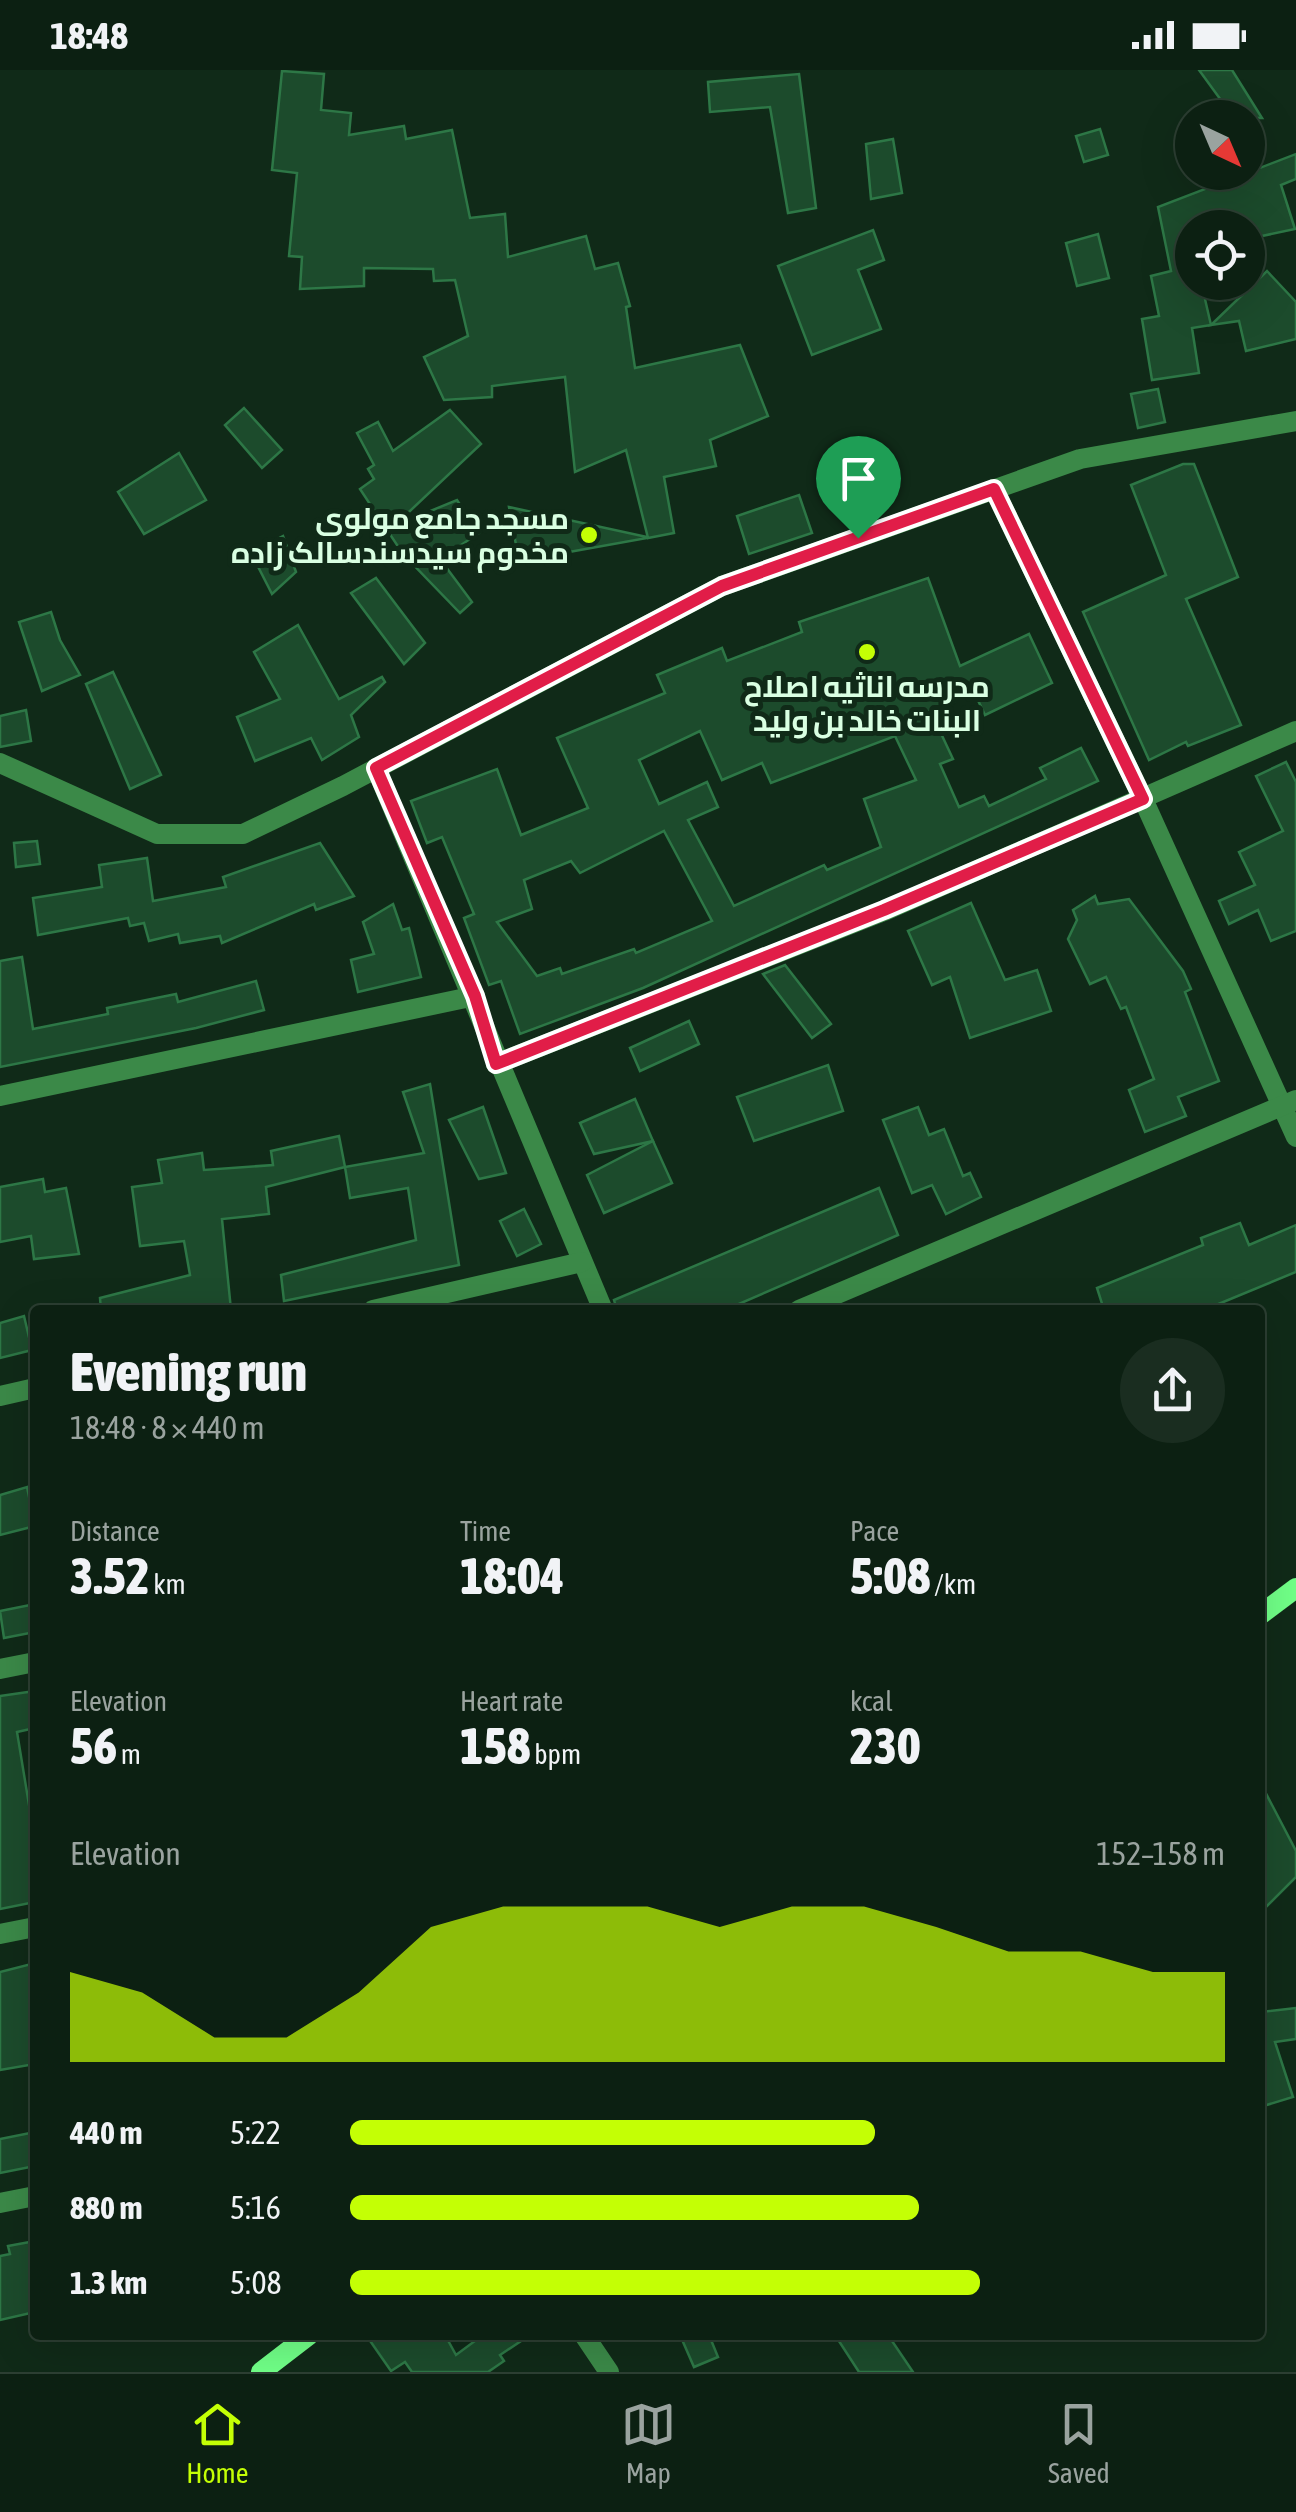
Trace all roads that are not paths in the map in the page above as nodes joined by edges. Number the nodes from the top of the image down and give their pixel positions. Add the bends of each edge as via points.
1 (1296, 421) edge
2 (994, 489) junction
3 (1296, 730) edge
4 (0, 763) edge
5 (376, 768) junction
6 (1143, 799) junction
7 (475, 996) junction
8 (496, 1064) junction
9 (0, 1096) edge
10 (1289, 1103) edge
11 (1296, 1136) edge
12 (582, 1262) junction
13 (396, 1305) edge
14 (602, 1305) edge
15 (811, 1305) edge
16 (30, 1389) edge
17 (0, 1396) edge
18 (1296, 1588) edge
19 (1265, 1611) edge
20 (30, 1663) edge
21 (0, 1670) edge
22 (30, 1928) edge
23 (0, 1934) edge
24 (30, 2197) edge
25 (0, 2203) edge
26 (303, 2340) edge
27 (587, 2340) edge
28 (261, 2372) edge
29 (608, 2372) edge

1 - 2 street via 1080,459
2 - 5 street via 722,586
2 - 6 street
3 - 6 street
4 - 5 street via 157,834 243,834
5 - 7 street
6 - 8 street
6 - 10 street
7 - 8 street
7 - 9 street
8 - 12 street
10 - 11 street
10 - 15 street
12 - 13 street
12 - 14 street
16 - 17 street
18 - 19 main road
20 - 21 street
22 - 23 street
24 - 25 street
26 - 28 main road
27 - 29 street

